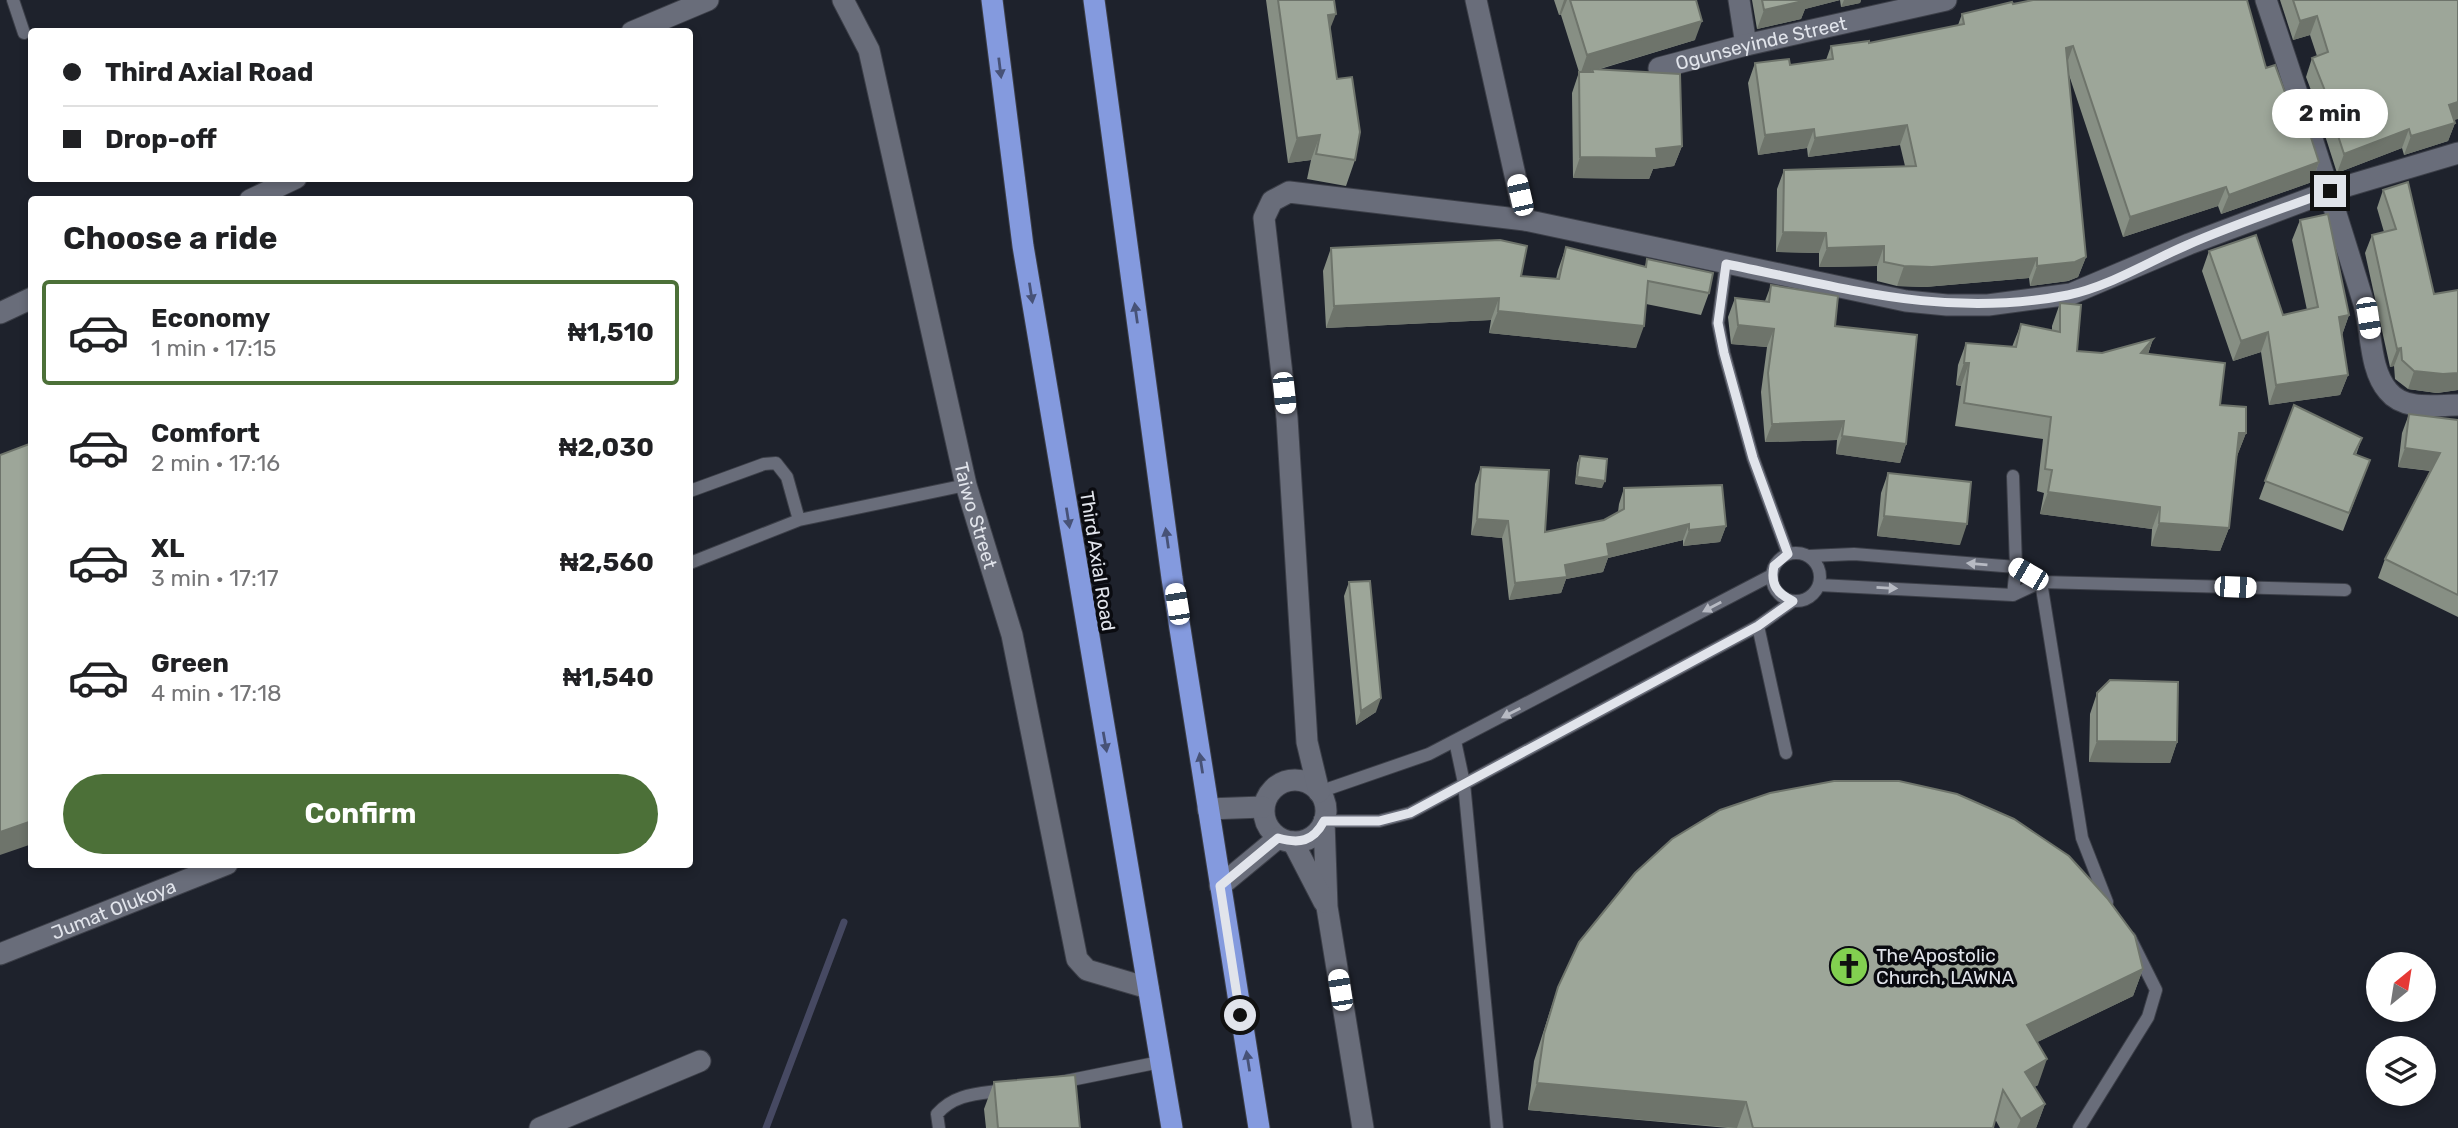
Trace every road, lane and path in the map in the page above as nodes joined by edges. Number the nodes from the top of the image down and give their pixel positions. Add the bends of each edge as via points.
1 (13, 0) edge
2 (708, 0) edge
3 (844, 0) edge
4 (992, 0) edge
5 (1094, 0) edge
6 (1476, 0) edge
7 (1739, 0) edge
8 (1945, 0) edge
9 (2266, 0) edge
10 (642, 28) edge
11 (24, 33) dead end
12 (1746, 45) junction
13 (1659, 68) dead end
14 (2458, 153) edge
15 (288, 182) edge
16 (2330, 191) junction
17 (258, 196) edge
18 (1525, 220) junction
19 (1726, 264) junction
20 (28, 300) edge
21 (0, 313) edge
22 (2458, 405) edge
23 (2013, 476) dead end
24 (965, 485) junction
25 (693, 490) edge
26 (799, 520) junction
27 (1788, 554) junction
28 (1809, 556) junction
29 (693, 562) edge
30 (2015, 567) junction
31 (1772, 575) junction
32 (2041, 582) junction
33 (1819, 585) junction
34 (2345, 590) dead end
35 (2013, 595) junction
36 (1793, 601) junction
37 (1758, 626) junction
38 (1455, 741) junction
39 (1307, 742) junction
40 (1786, 753) dead end
41 (1287, 781) junction
42 (1464, 783) junction
43 (1319, 792) junction
44 (1264, 807) junction
45 (1209, 809) junction
46 (1324, 821) junction
47 (1285, 840) junction
48 (217, 868) edge
49 (1220, 886) junction
50 (1327, 907) junction
51 (0, 954) edge
52 (1148, 988) junction
53 (700, 1061) dead end
54 (1160, 1062) junction
55 (1044, 1085) edge
56 (1017, 1088) edge
57 (540, 1128) edge
58 (939, 1128) edge
59 (1172, 1128) edge
60 (1259, 1128) edge
61 (1363, 1128) edge
62 (1497, 1128) edge
63 (2079, 1128) edge

1 - 11 lane
2 - 10 street
3 - 24 street, Taiwo Street via 869,50
4 -> 52 highway, Third Axial Road via 1023,246
45 -> 5 highway via 1172,578
6 - 18 street
7 - 12 street
8 - 12 street, Ogunseyinde Street
9 - 16 street
12 - 13 street, Ogunseyinde Street
14 - 16 street
15 - 17 street
16 - 19 street via 2071,294 2034,300 1947,305 1906,301
16 - 22 street via 2368,318 2379,377 2398,400 2412,405
18 - 19 street
18 - 39 street via 1289,192 1272,201 1264,218 1287,418
19 - 27 lane via 1718,323 1724,353 1753,458
20 - 21 street
23 - 30 lane
24 - 26 lane
24 - 52 street, Taiwo Street via 1012,635 1077,959 1087,970
25 - 26 lane via 776,463 787,477
26 - 29 lane
27 - 28 lane
27 - 31 lane
30 -> 28 lane via 1854,554
28 - 33 lane via 1821,574
30 - 32 lane
30 - 35 lane
31 - 36 lane via 1774,587
31 -> 38 lane
32 - 34 lane
32 - 35 lane
32 - 63 lane via 2082,838 2101,894 2141,954 2157,989 2148,1017
33 -> 35 lane
33 - 36 lane via 1804,600
36 - 37 lane
37 - 40 lane
37 - 42 lane
38 - 42 lane
38 - 43 lane
39 - 41 street
39 - 43 street
41 - 43 street via 1310,784
41 - 44 street via 1276,786
42 - 46 lane via 1410,813 1379,821
42 - 62 lane
43 - 46 street via 1326,811
44 - 45 street
44 - 47 street via 1264,818
45 - 49 highway
46 - 47 street via 1315,835
46 - 50 street
47 - 49 street
47 - 50 street
48 - 51 street, Jumat Olukoya
60 -> 49 highway
50 - 61 street
52 - 54 highway, Third Axial Road
53 - 57 street
54 - 55 lane via 1072,1087
54 - 59 highway, Third Axial Road
56 - 58 lane via 947,1103 937,1114

